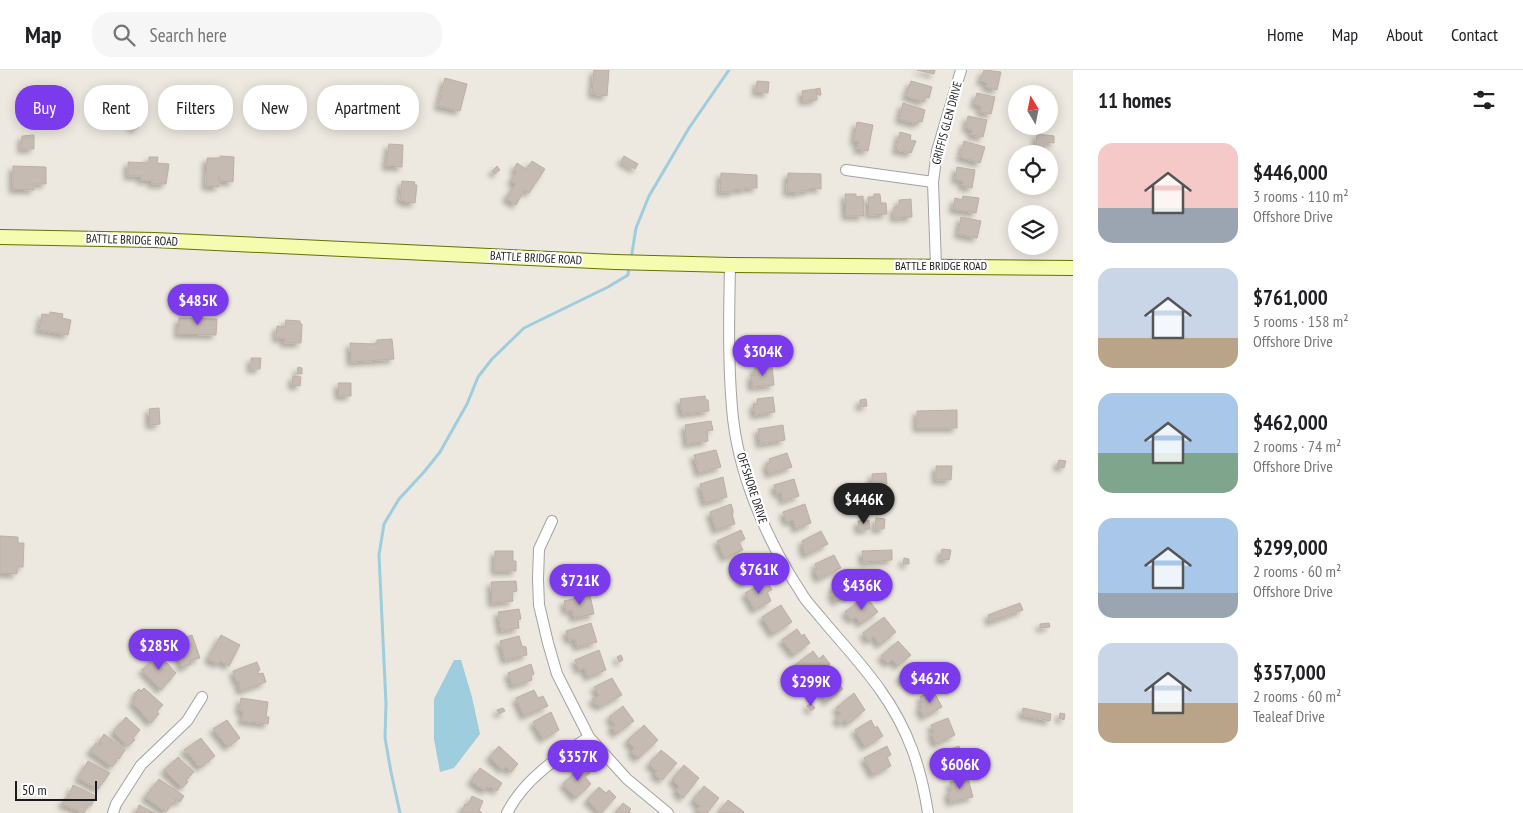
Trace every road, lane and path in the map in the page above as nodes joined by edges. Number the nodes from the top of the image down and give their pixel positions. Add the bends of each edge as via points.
1 (961, 70) edge
2 (846, 170) dead end
3 (933, 182) junction
4 (0, 238) edge
5 (730, 265) junction
6 (936, 266) junction
7 (1073, 268) edge
8 (552, 521) dead end
9 (202, 697) dead end
10 (589, 737) junction
11 (113, 813) edge
12 (507, 813) edge
13 (668, 813) edge
14 (928, 813) edge

1 - 3 street, GRIFFIS GLEN DRIVE via 937,151
2 - 3 street
3 - 6 street, GRIFFIS GLEN DRIVE
4 - 5 street, BATTLE BRIDGE ROAD via 154,240
5 - 6 street, BATTLE BRIDGE ROAD
5 - 14 street, OFFSHORE DRIVE via 732,410 741,458 755,504 772,543 802,596 881,690 907,732 924,783
6 - 7 street, BATTLE BRIDGE ROAD
8 - 10 street via 539,549 539,605 557,674
9 - 11 street via 187,721 141,765
10 - 12 street via 539,772
10 - 13 street via 627,779

